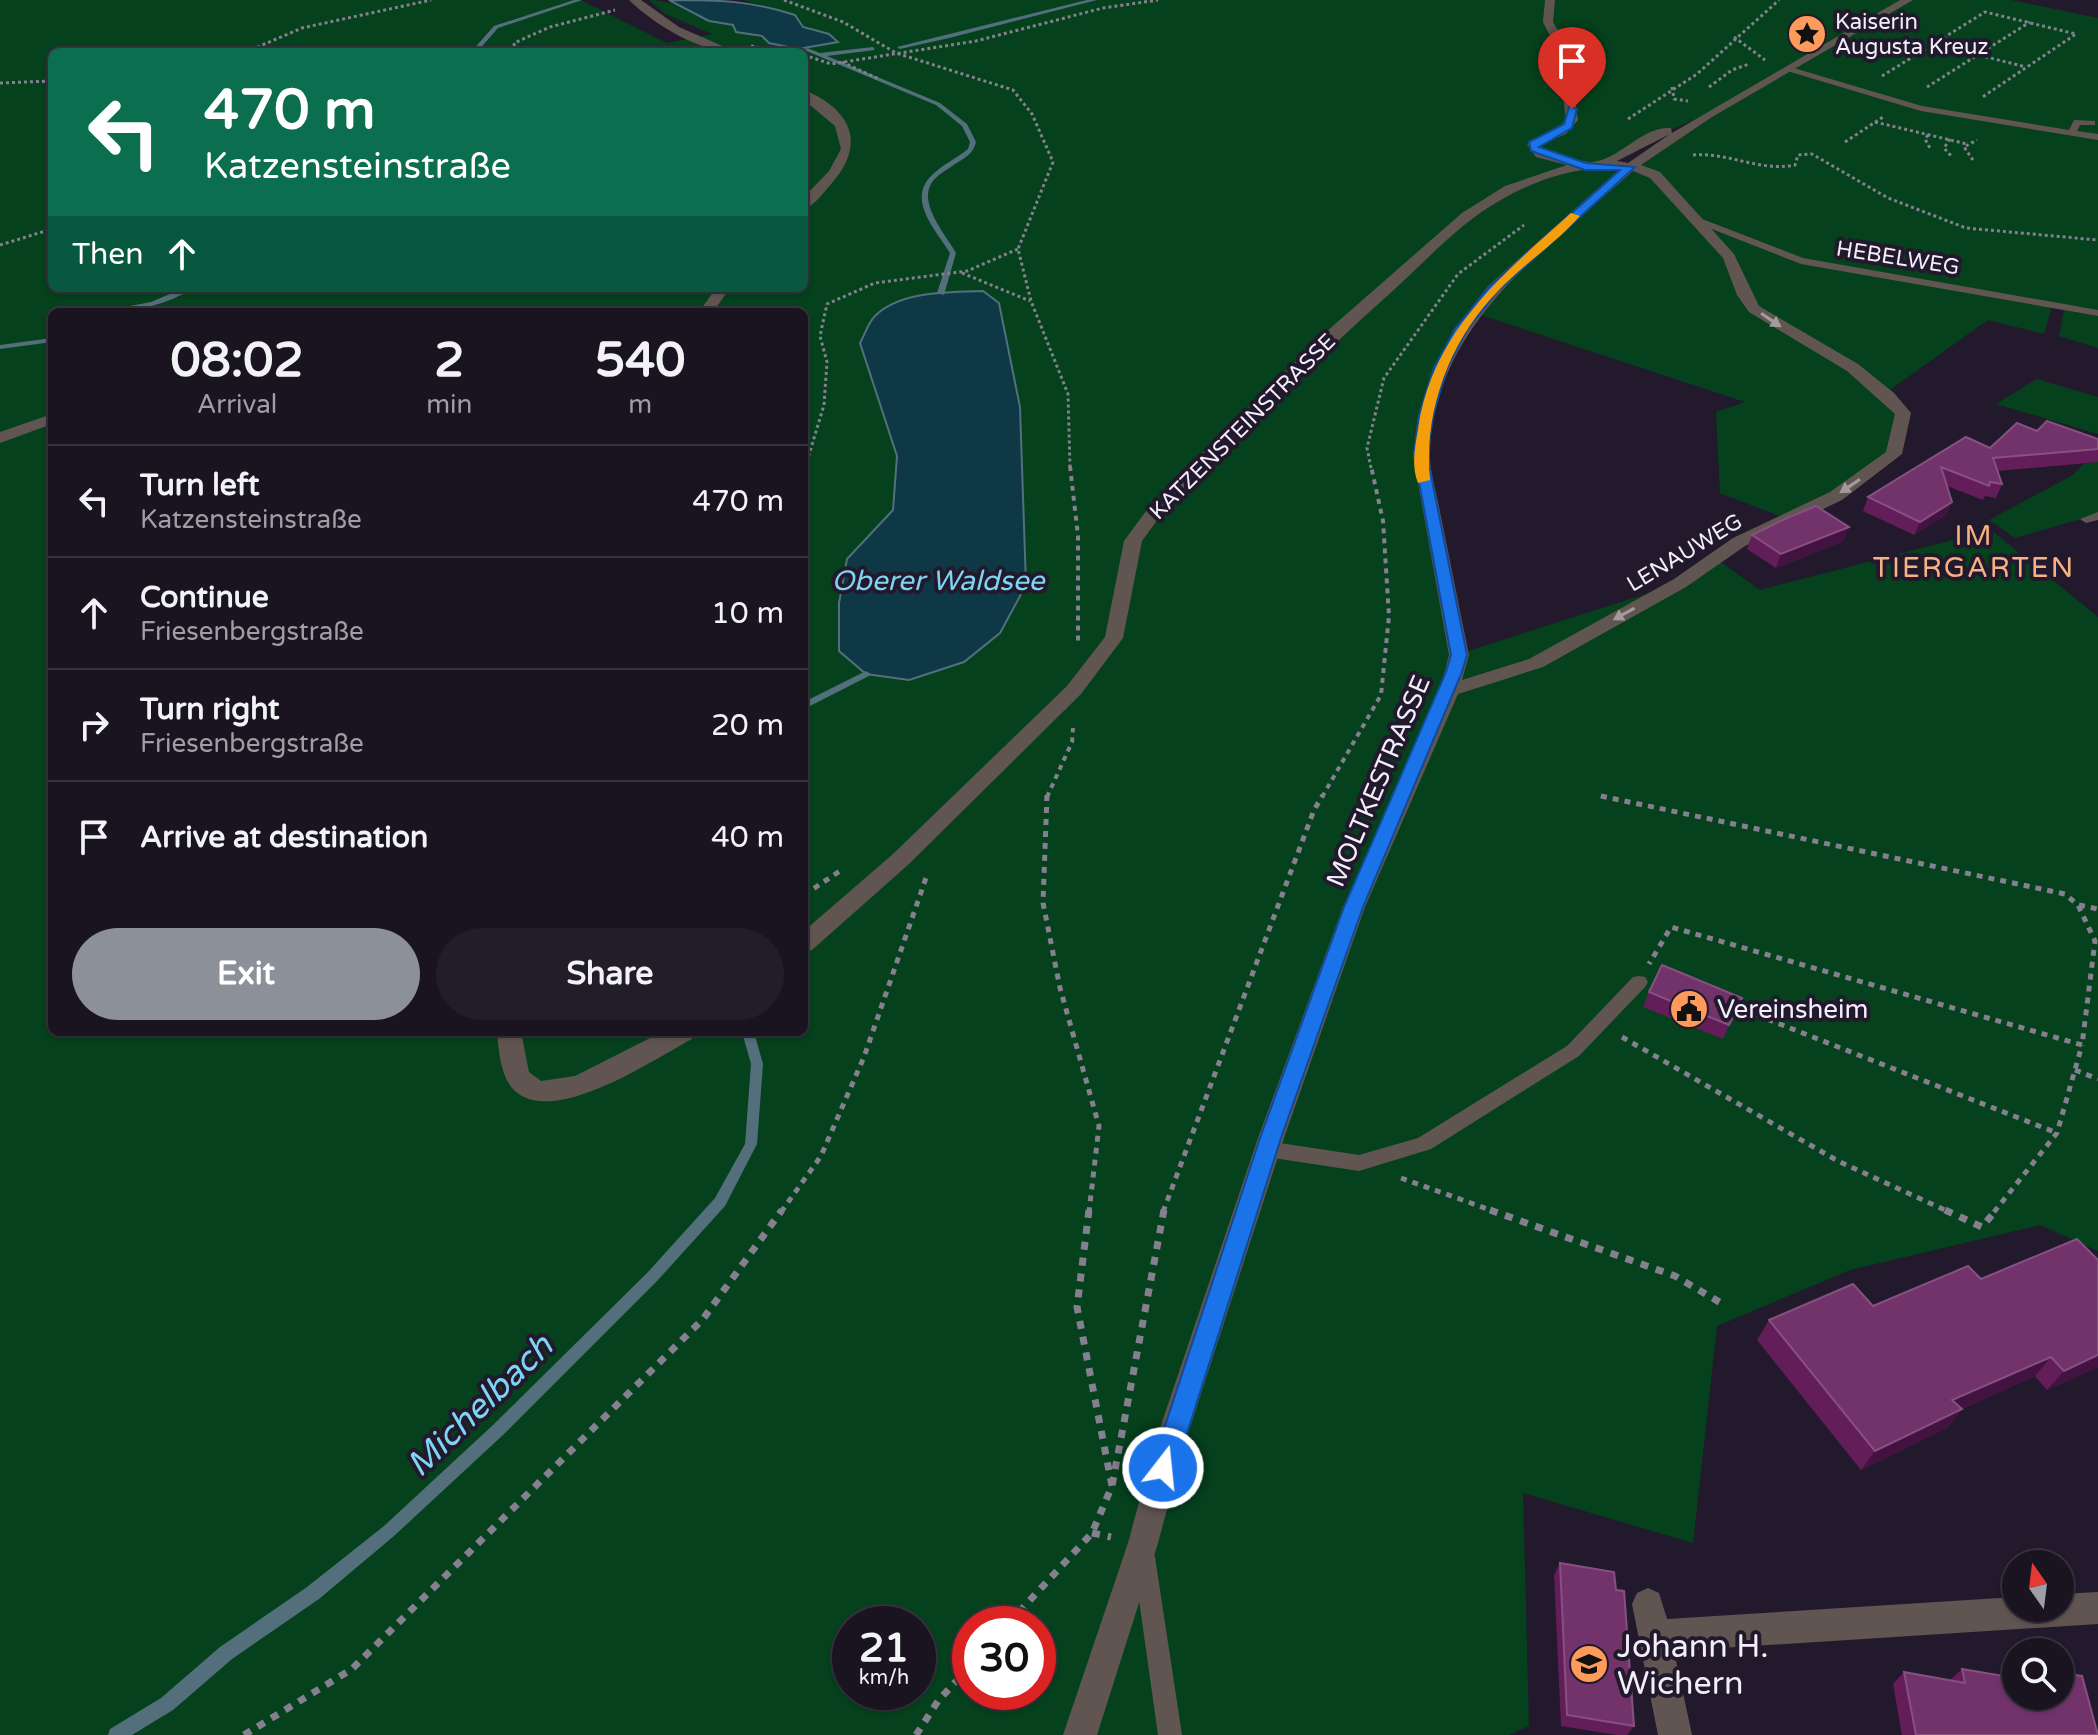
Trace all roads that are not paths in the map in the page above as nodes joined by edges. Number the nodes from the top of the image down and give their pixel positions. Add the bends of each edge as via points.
1 (1550, 0) edge
2 (1908, 0) edge
3 (637, 2) edge
4 (720, 48) edge
5 (1787, 68) junction
6 (808, 97) edge
7 (1708, 114) junction
8 (2092, 123) dead end
9 (2072, 133) junction
10 (2098, 137) edge
11 (1593, 166) junction
12 (1630, 167) junction
13 (808, 201) edge
14 (1697, 220) junction
15 (1729, 257) joint
16 (2098, 313) edge
17 (48, 420) edge
18 (0, 438) edge
19 (1450, 690) junction
20 (808, 940) edge
21 (1639, 982) road end
22 (510, 1036) edge
23 (675, 1036) edge
24 (1267, 1149) junction
25 (1143, 1543) junction
26 (1648, 1604) dead end
27 (2098, 1608) edge
28 (1655, 1636) junction
29 (1080, 1735) edge
30 (1170, 1735) edge
31 (1675, 1735) edge

1 - 11 street via 1548,22 1562,48 1572,120 1562,131 1533,144 1540,154
2 - 5 street, MOLTKESTRASSE
3 - 4 street via 675,29
5 - 7 street, MOLTKESTRASSE
5 - 9 lane via 1904,104
6 - 13 street via 836,120 849,148 839,171
7 - 11 street, KATZENSTEINSTRASSE
7 - 12 street, MOLTKESTRASSE
8 - 9 lane via 2077,122
9 - 10 lane
11 - 12 street, KATZENSTEINSTRASSE
11 - 20 street, KATZENSTEINSTRASSE via 1525,183 1453,224 1323,342 1155,511 1133,541 1114,638 1074,690 901,859
12 - 14 street, HEBELWEG via 1655,175
12 - 19 street, MOLTKESTRASSE via 1493,289 1441,368 1421,455 1459,655
14 - 15 street, HEBELWEG
14 - 16 lane, HEBELWEG via 1801,261
15 -> 19 street, LENAUWEG via 1754,309 1887,392 1903,413 1894,454 1836,496 1739,542 1680,583 1536,663
17 - 18 street
19 - 24 street, MOLTKESTRASSE via 1354,907
21 - 24 lane via 1573,1051 1424,1144 1359,1163
22 - 23 street via 517,1074 525,1085 551,1093 594,1079
24 - 25 street, MOLTKESTRASSE via 1170,1443
25 - 29 street, MOLTKESTRASSE
25 - 30 lane
26 - 28 street
27 - 28 street
28 - 31 street

